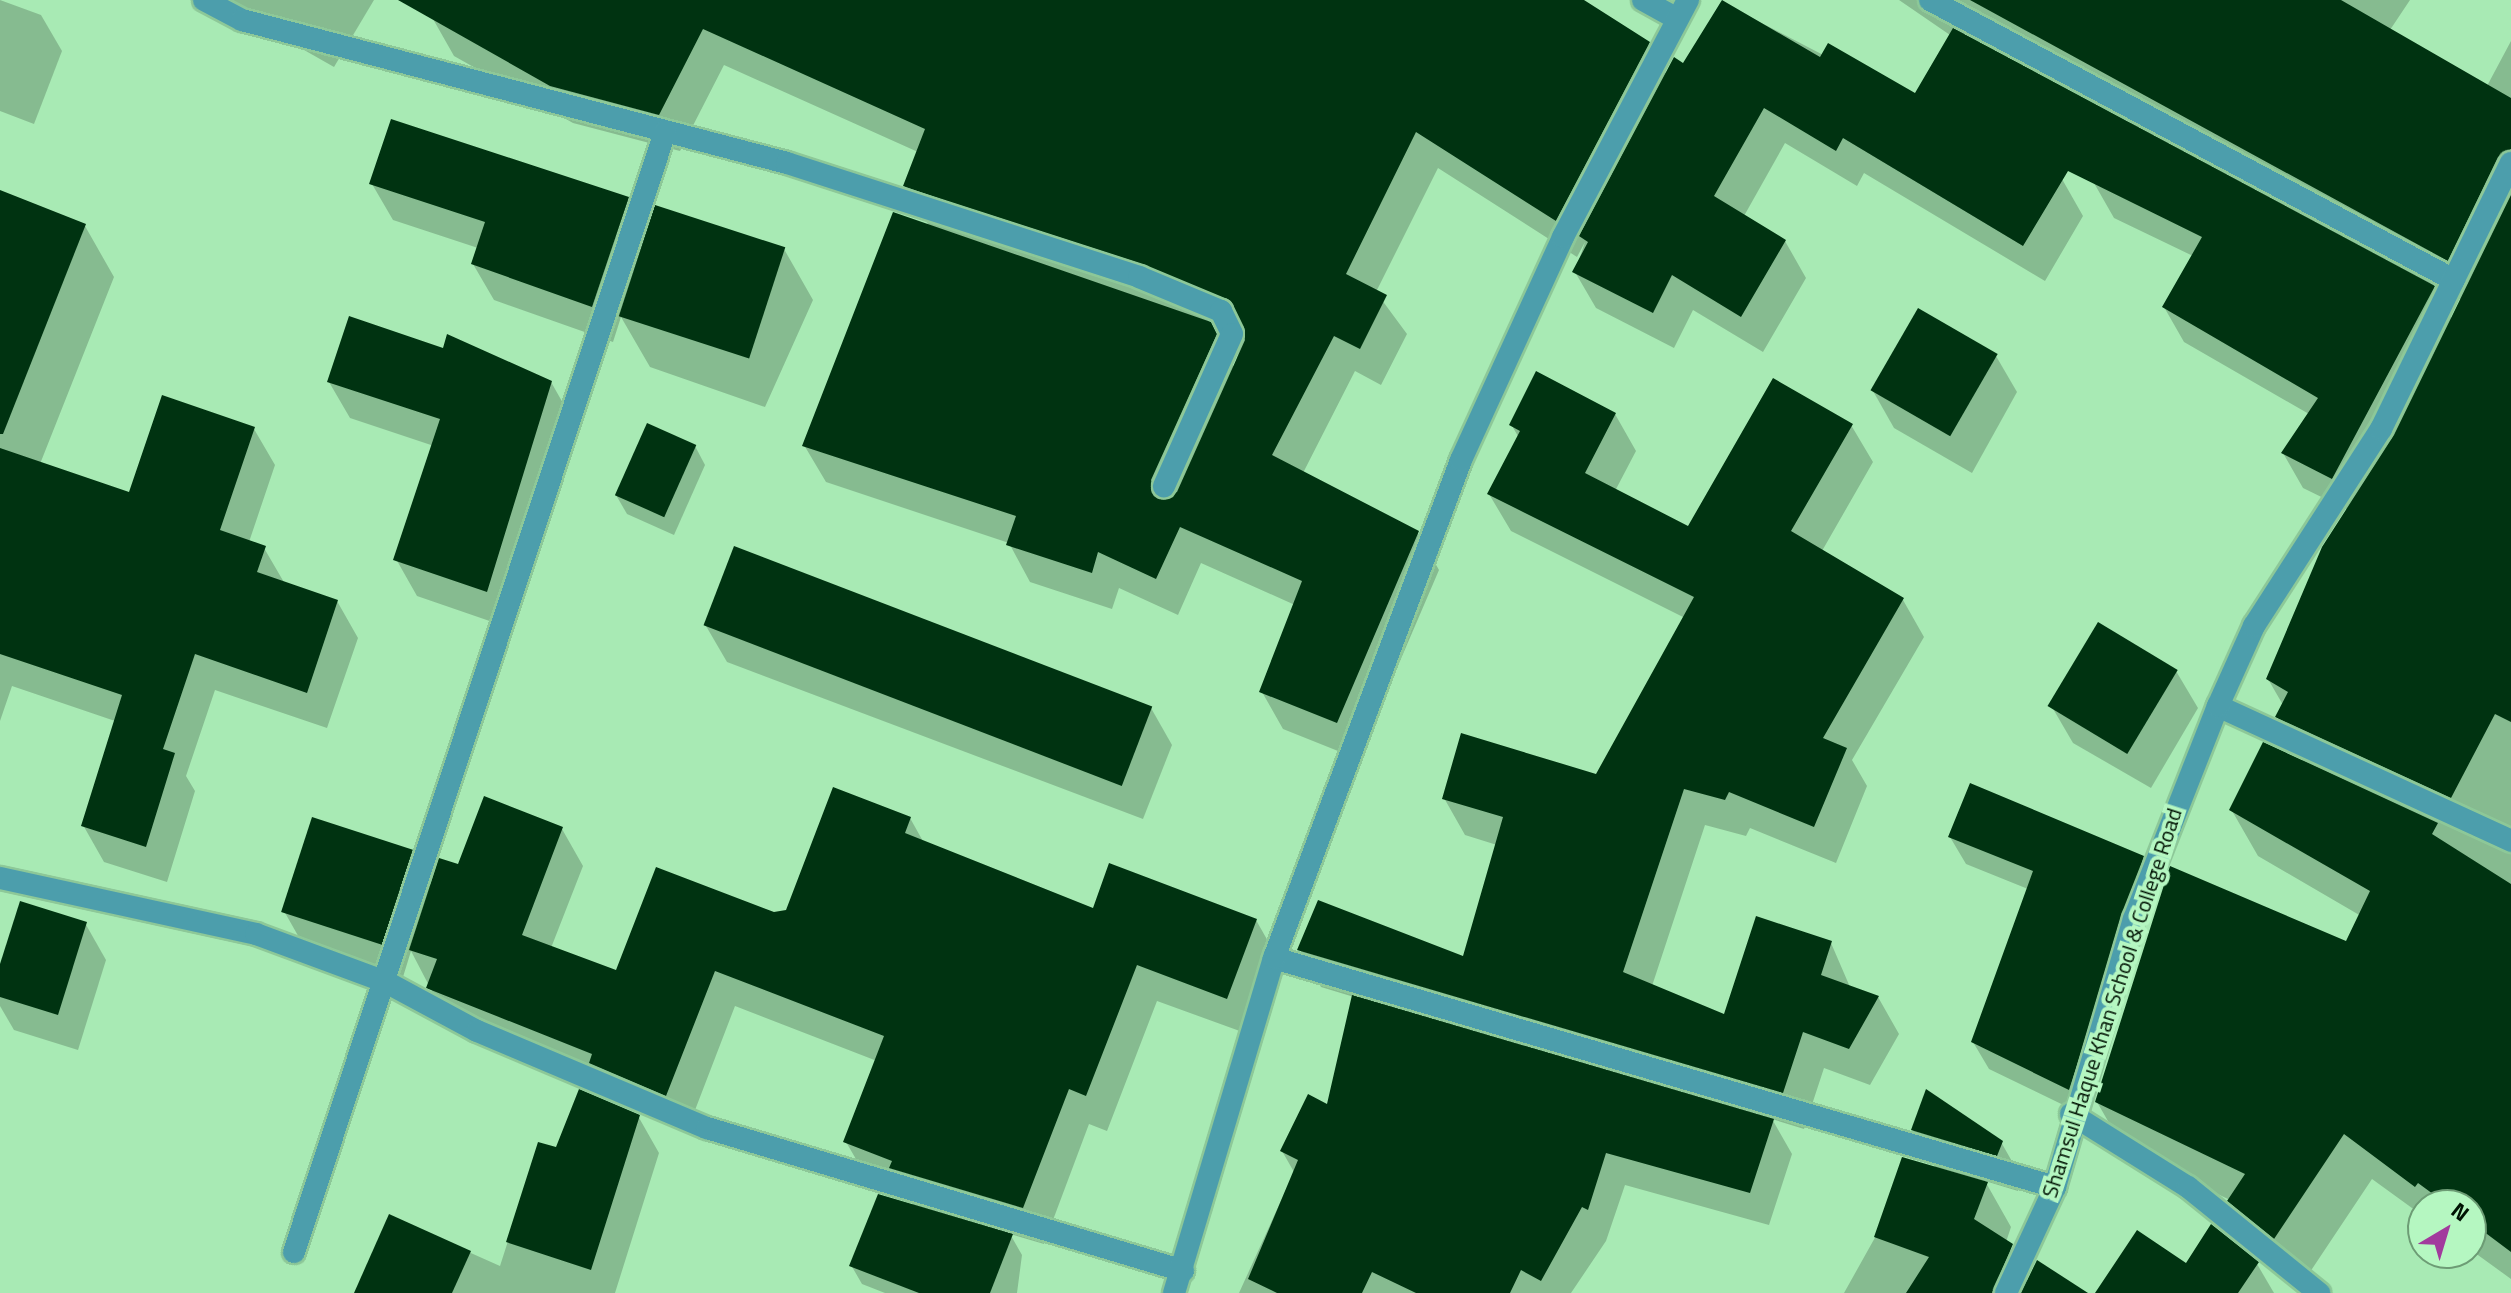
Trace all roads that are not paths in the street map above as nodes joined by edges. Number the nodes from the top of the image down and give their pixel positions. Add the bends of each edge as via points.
1 (204, 0) edge
2 (1643, 0) edge
3 (1930, 0) edge
4 (1683, 9) edge
5 (665, 132) junction
6 (2511, 163) edge
7 (2454, 280) junction
8 (1164, 486) dead end
9 (2218, 706) junction
10 (2511, 841) edge
11 (0, 878) edge
12 (1274, 958) junction
13 (386, 982) junction
14 (2071, 1114) junction
15 (2055, 1187) junction
16 (294, 1252) dead end
17 (1183, 1271) junction
18 (1174, 1293) edge
19 (2006, 1293) edge
20 (2319, 1293) edge

1 - 5 street via 242,20
2 - 4 street
3 - 7 street
4 - 12 street via 1563,237 1461,460
5 - 8 street via 989,228 1221,311 1232,334
5 - 13 street
6 - 7 street, Shamsul Haque Khan School & College Road
7 - 9 street, Shamsul Haque Khan School & College Road via 2381,429 2254,626
9 - 10 street
9 - 14 street, Shamsul Haque Khan School & College Road via 2134,919
11 - 13 street via 256,934
12 - 15 street
12 - 17 street
13 - 16 street
13 - 17 street via 477,1031 707,1128
14 - 15 street, Shamsul Haque Khan School & College Road
14 - 20 street via 2188,1187
15 - 19 street, Shamsul Haque Khan School & College Road
17 - 18 street

